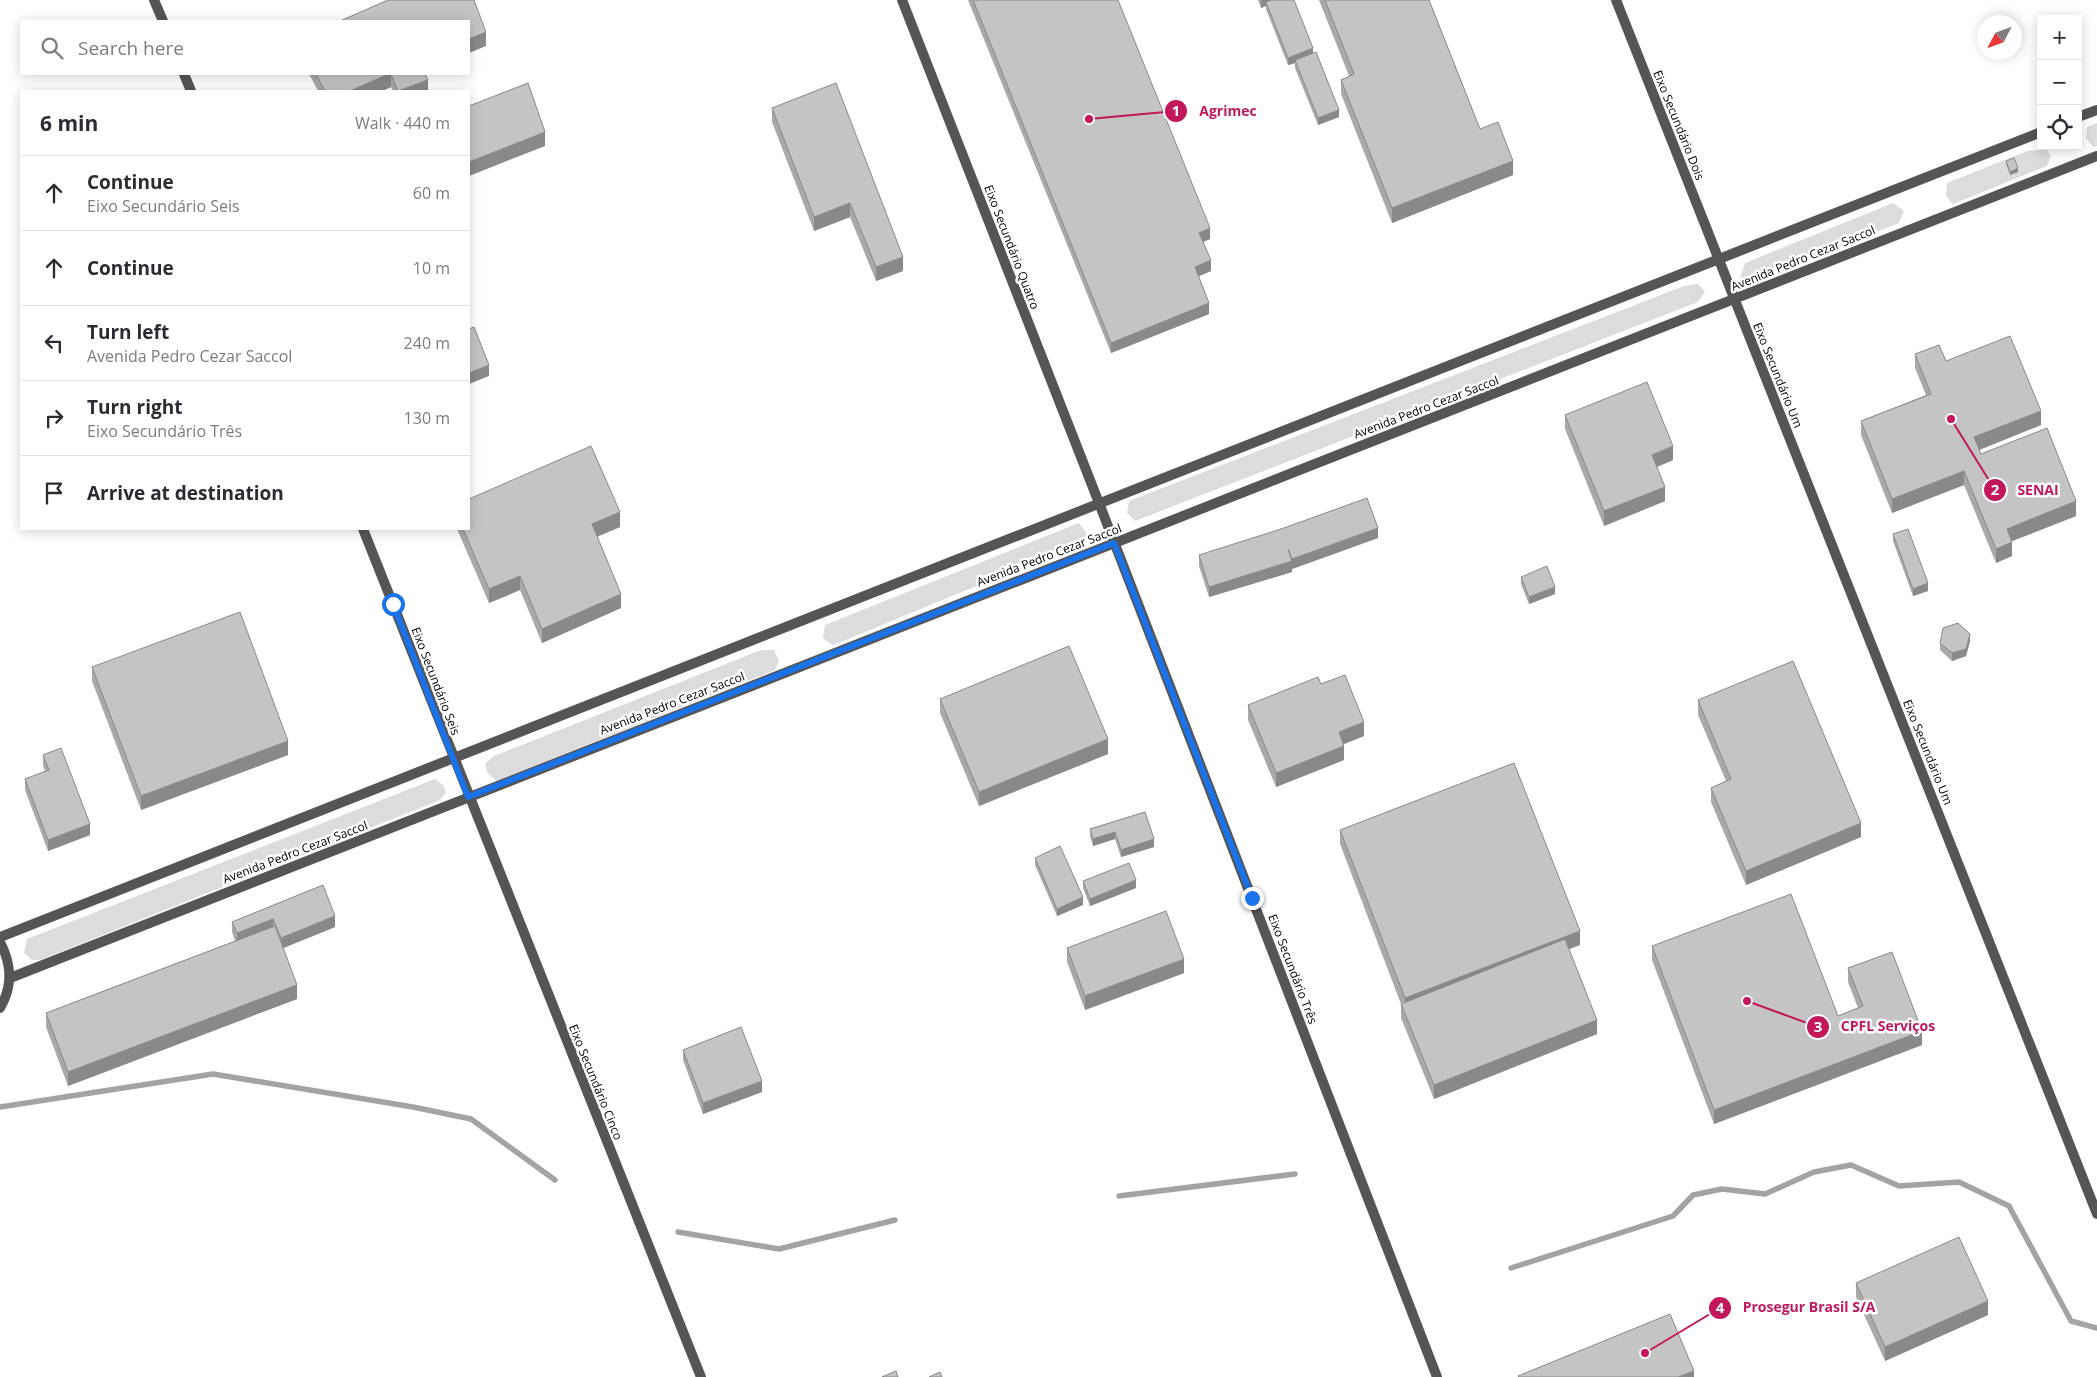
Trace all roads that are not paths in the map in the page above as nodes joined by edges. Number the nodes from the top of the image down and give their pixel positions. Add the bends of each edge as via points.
1 (154, 0) edge
2 (902, 0) edge
3 (1616, 0) edge
4 (163, 20) edge
5 (184, 75) edge
6 (191, 90) edge
7 (2097, 110) edge
8 (2082, 116) edge
9 (2037, 134) edge
10 (2097, 156) edge
11 (1718, 259) junction
12 (1734, 299) junction
13 (1099, 503) junction
14 (363, 530) edge
15 (1114, 543) junction
16 (453, 758) junction
17 (468, 797) junction
18 (0, 937) edge
19 (0, 942) edge
20 (10, 978) junction
21 (0, 1008) edge
22 (2097, 1214) edge
23 (701, 1377) edge
24 (1437, 1377) edge

1 - 4 street
2 - 13 street, Eixo Secundário Quatro
3 - 11 street, Eixo Secundário Dois
5 - 6 street
7 - 8 street
9 - 11 street
10 - 12 street, Avenida Pedro Cezar Saccol
11 - 12 street, Eixo Secundário Dois
11 - 13 street
12 - 15 street, Avenida Pedro Cezar Saccol
12 - 22 street, Eixo Secundário Um
13 - 15 street, Eixo Secundário Quatro
13 - 16 street
14 - 16 street, Eixo Secundário Seis
15 - 17 street, Avenida Pedro Cezar Saccol
15 - 24 street, Eixo Secundário Três
16 - 17 street, Eixo Secundário Seis
16 - 18 street
17 - 20 street, Avenida Pedro Cezar Saccol
17 - 23 street, Eixo Secundário Cinco
19 - 20 street via 8,956
20 - 21 street

